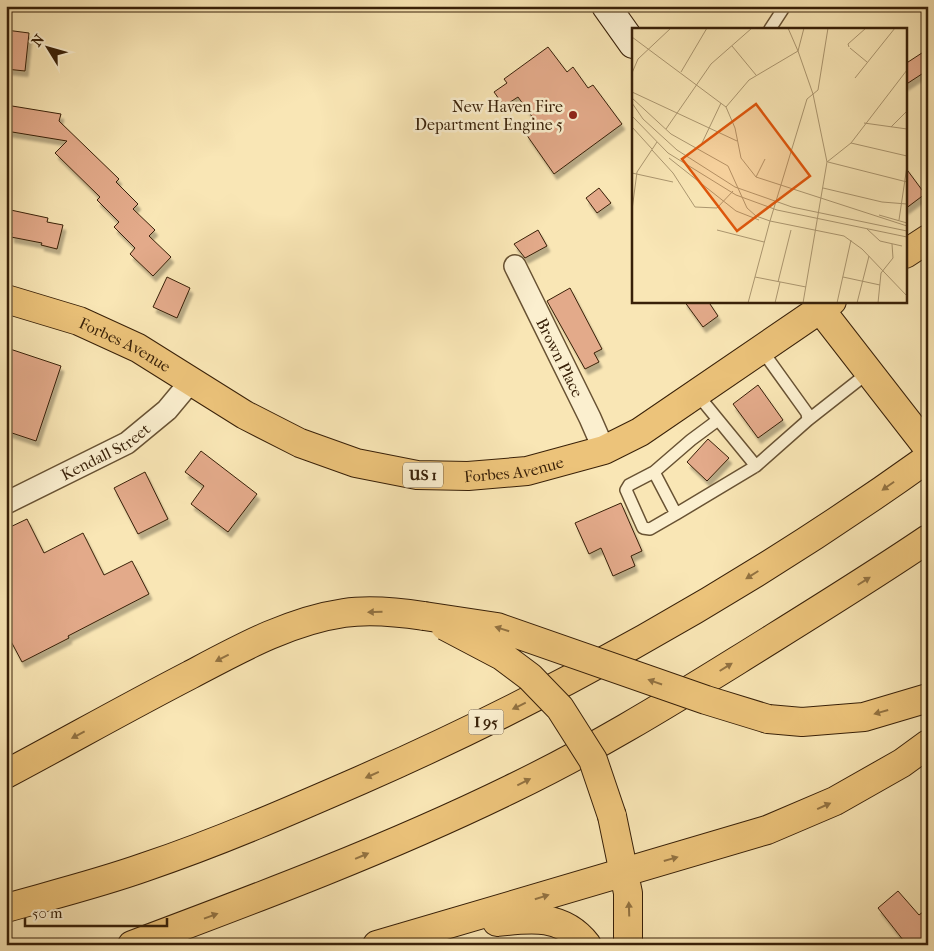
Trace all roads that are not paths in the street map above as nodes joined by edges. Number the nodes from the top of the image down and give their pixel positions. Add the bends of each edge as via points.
1 (606, 6) edge
2 (785, 6) edge
3 (771, 28) edge
4 (632, 43) edge
5 (928, 239) edge
6 (906, 253) edge
7 (515, 266) dead end
8 (6, 299) edge
9 (823, 304) edge
10 (761, 350) junction
11 (869, 372) junction
12 (192, 380) junction
13 (696, 393) junction
14 (718, 420) junction
15 (808, 420) junction
16 (928, 448) edge
17 (604, 450) junction
18 (928, 458) edge
19 (756, 466) junction
20 (654, 472) junction
21 (6, 503) edge
22 (676, 514) junction
23 (928, 539) edge
24 (424, 616) junction
25 (928, 698) edge
26 (928, 744) edge
27 (6, 774) edge
28 (624, 873) junction
29 (6, 908) edge
30 (428, 931) junction
31 (132, 945) edge
32 (377, 945) edge
33 (587, 945) edge
34 (628, 945) edge

1 - 4 main road
2 - 3 lane
5 - 6 main road
7 - 17 street, Brown Place
8 - 12 main road, Forbes Avenue / US 1 via 79,321 138,348
9 - 10 main road, Forbes Avenue / US 1
9 - 11 main road
10 - 13 main road, Forbes Avenue / US 1
10 - 15 lane via 807,413
11 - 15 lane
11 - 16 main road
12 - 17 main road, Forbes Avenue / US 1 via 246,415 300,444 356,463 417,475 468,476 527,471
12 - 21 street, Kendall Street via 167,410 127,443
13 - 14 lane
13 - 17 main road, Forbes Avenue / US 1 via 640,432
14 - 19 lane
14 - 20 lane
15 - 19 lane
18 -> 29 main road, I 95 via 795,548 677,620 556,687 432,749 275,818 144,868
19 - 22 lane
20 - 22 lane
20 - 22 lane via 629,485 626,490 642,528 650,529
31 -> 23 main road via 311,878 512,789 631,726
25 -> 24 main road, bridge via 864,717 802,722 768,719 496,627
24 -> 27 main road via 399,612 345,613 278,631 166,687
24 - 28 main road, bridge via 502,656 530,677 560,708 593,760 612,816
28 -> 26 main road via 768,830 835,801 902,764
30 -> 28 main road
34 -> 28 main road via 629,907
30 - 32 main road
30 - 33 main road via 526,919 550,920 574,932

